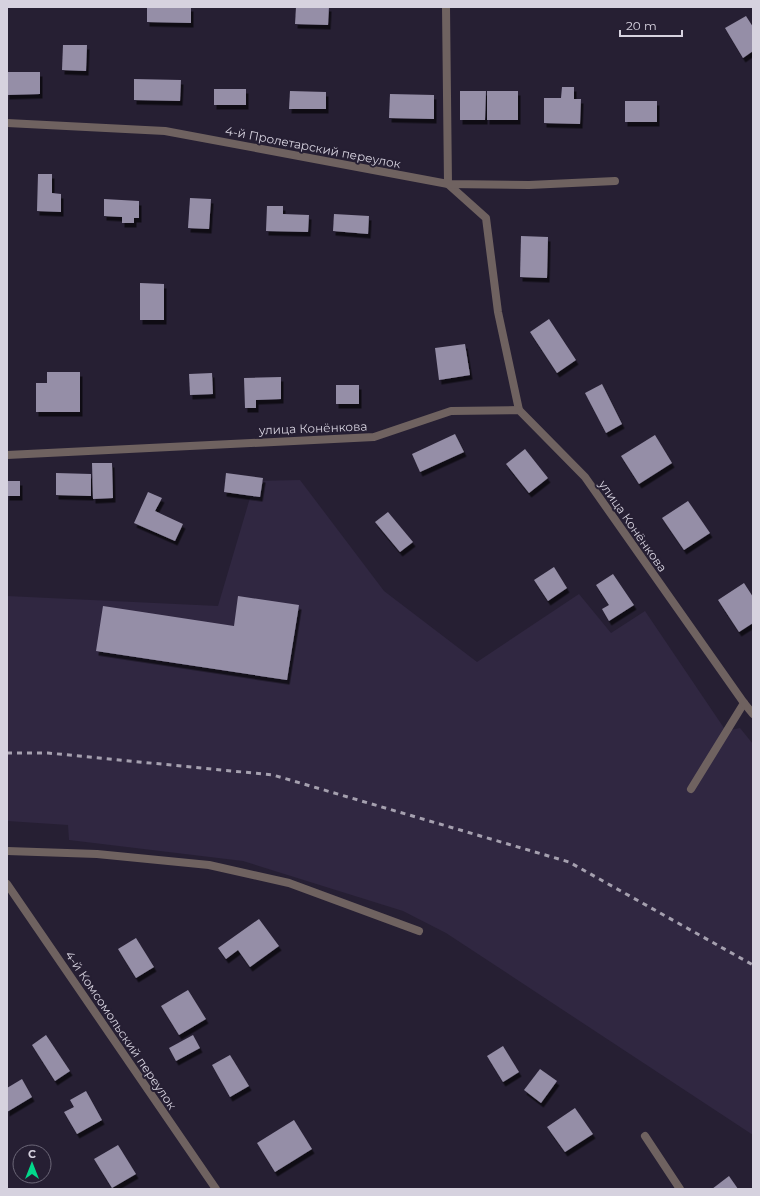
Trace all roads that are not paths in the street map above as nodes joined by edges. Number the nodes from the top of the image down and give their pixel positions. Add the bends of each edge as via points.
1 (446, 7) edge
2 (7, 123) edge
3 (615, 181) dead end
4 (448, 184) junction
5 (519, 410) junction
6 (7, 455) edge
7 (744, 703) junction
8 (753, 714) edge
9 (690, 789) dead end
10 (7, 851) edge
11 (7, 884) edge
12 (418, 931) dead end
13 (645, 1136) dead end
14 (216, 1189) edge
15 (680, 1189) edge

1 - 4 street
2 - 4 street, 4-й Пролетарский переулок via 165,131
3 - 4 street, 4-й Пролетарский переулок via 529,185
4 - 5 street via 486,218 498,312
5 - 6 street, улица Конёнкова via 451,411 374,437
5 - 7 street, улица Конёнкова via 585,477
7 - 8 street, улица Конёнкова
7 - 9 street
10 - 12 street via 98,854 209,865 289,883
11 - 14 street, 4-й Комсомольский переулок
13 - 15 street

